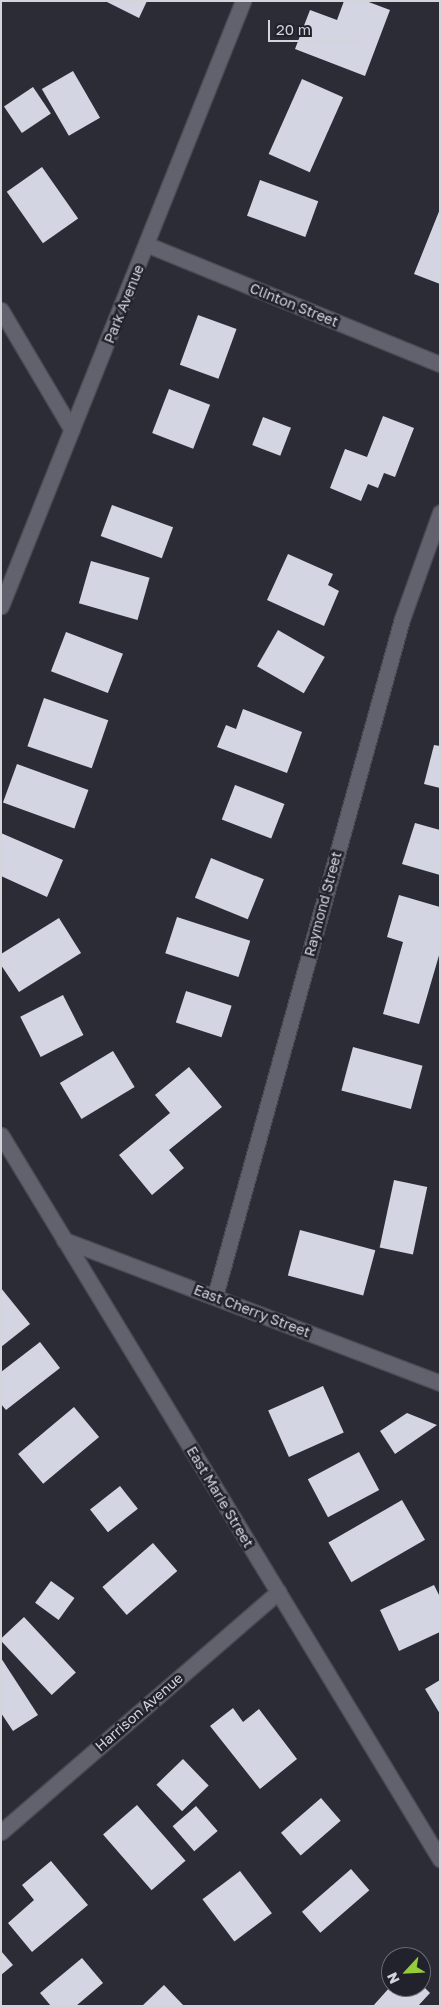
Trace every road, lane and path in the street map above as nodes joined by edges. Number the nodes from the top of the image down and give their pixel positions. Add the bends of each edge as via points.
1 (243, 1) edge
2 (148, 245) junction
3 (1, 310) edge
4 (440, 364) edge
5 (72, 430) junction
6 (440, 513) edge
7 (1, 606) edge
8 (1, 1135) edge
9 (64, 1240) junction
10 (214, 1296) junction
11 (440, 1383) edge
12 (278, 1592) junction
13 (1, 1832) edge
14 (440, 1859) edge

1 - 2 street, Park Avenue
2 - 4 street, Clinton Street
2 - 5 street, Park Avenue
3 - 5 street
5 - 7 street, Park Avenue
6 - 10 street, Raymond Street via 402,620
8 - 9 street, East Marie Street
9 - 10 street, East Cherry Street
9 - 12 street, East Marie Street
10 - 11 street, East Cherry Street
12 - 13 street, Harrison Avenue
12 - 14 street, East Marie Street

